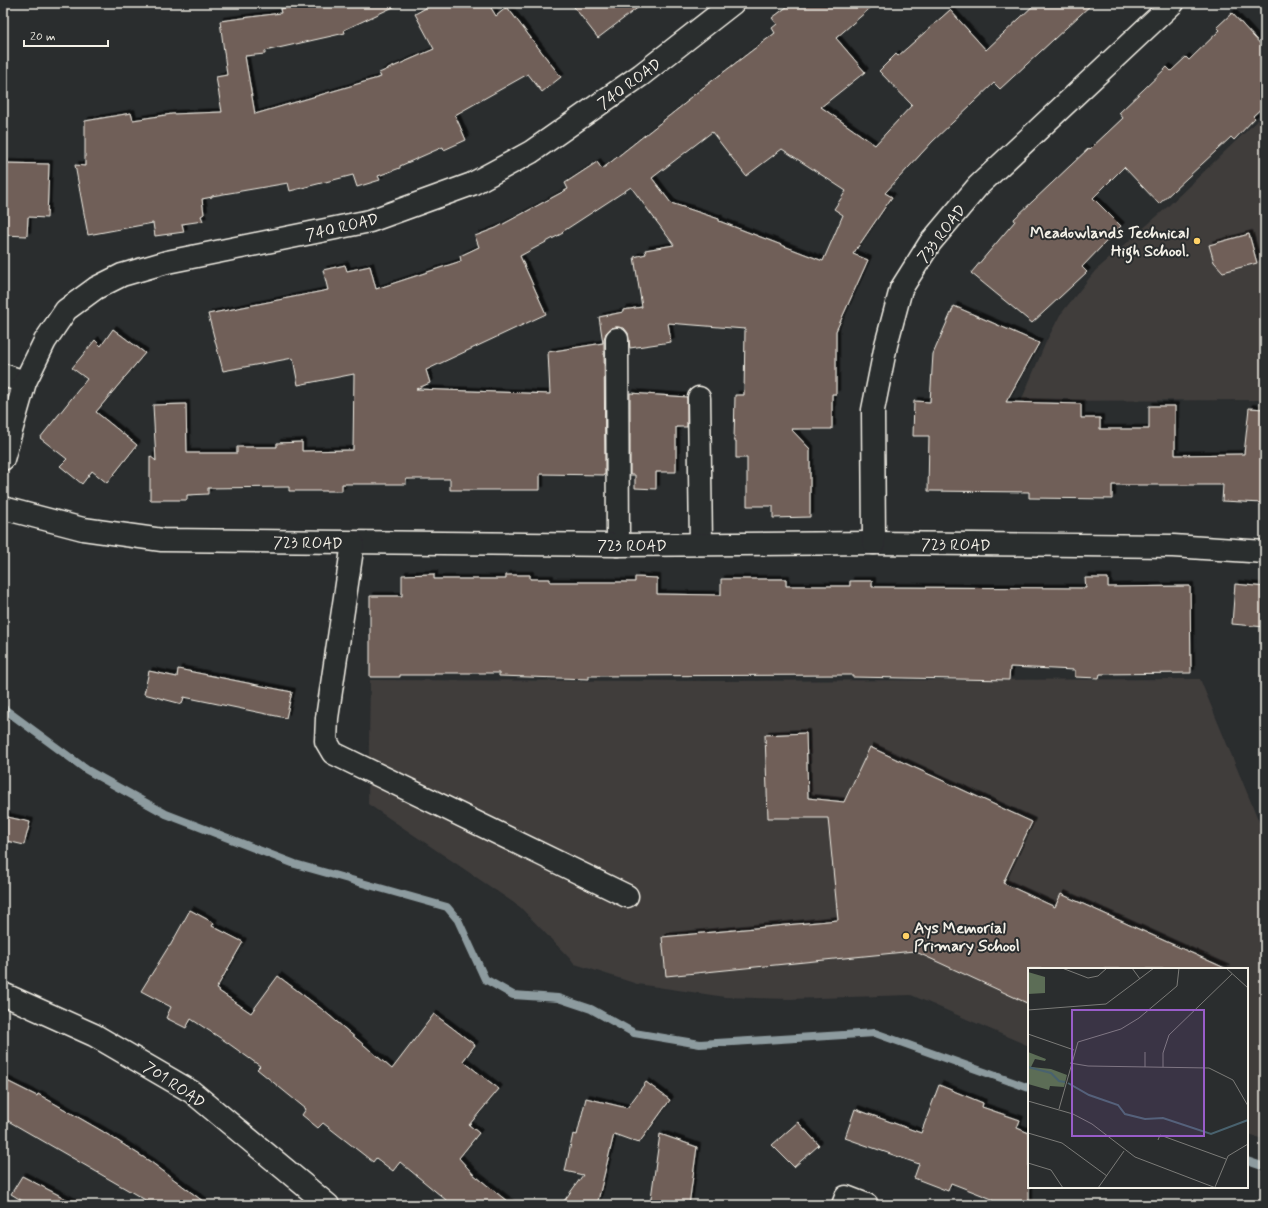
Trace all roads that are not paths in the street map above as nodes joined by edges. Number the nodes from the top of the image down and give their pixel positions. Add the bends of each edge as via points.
1 (733, 3) edge
2 (1173, 3) edge
3 (617, 339) dead end
4 (3, 375) edge
5 (26, 382) junction
6 (699, 398) dead end
7 (3, 459) edge
8 (3, 508) edge
9 (352, 543) junction
10 (874, 543) junction
11 (701, 544) junction
12 (618, 545) junction
13 (1265, 552) edge
14 (627, 896) dead end
15 (3, 994) edge
16 (328, 1205) edge
17 (843, 1205) edge
18 (867, 1205) edge

1 - 5 street, 740 ROAD via 641,75 531,152 472,184 370,221 167,262 122,275 96,288 66,310 44,341
2 - 10 street, 733 ROAD via 978,186 930,243 901,289 873,410
3 - 12 street
4 - 5 street
5 - 7 street, 740 ROAD
6 - 11 street
8 - 9 street, 723 ROAD via 83,529 162,540
9 - 12 street, 723 ROAD
9 - 14 street via 327,718 326,741 334,753
10 - 11 street, 723 ROAD
10 - 13 street, 723 ROAD via 1173,546
11 - 12 street, 723 ROAD
15 - 16 street, 701 ROAD via 94,1035 192,1092
17 - 18 street via 846,1197

